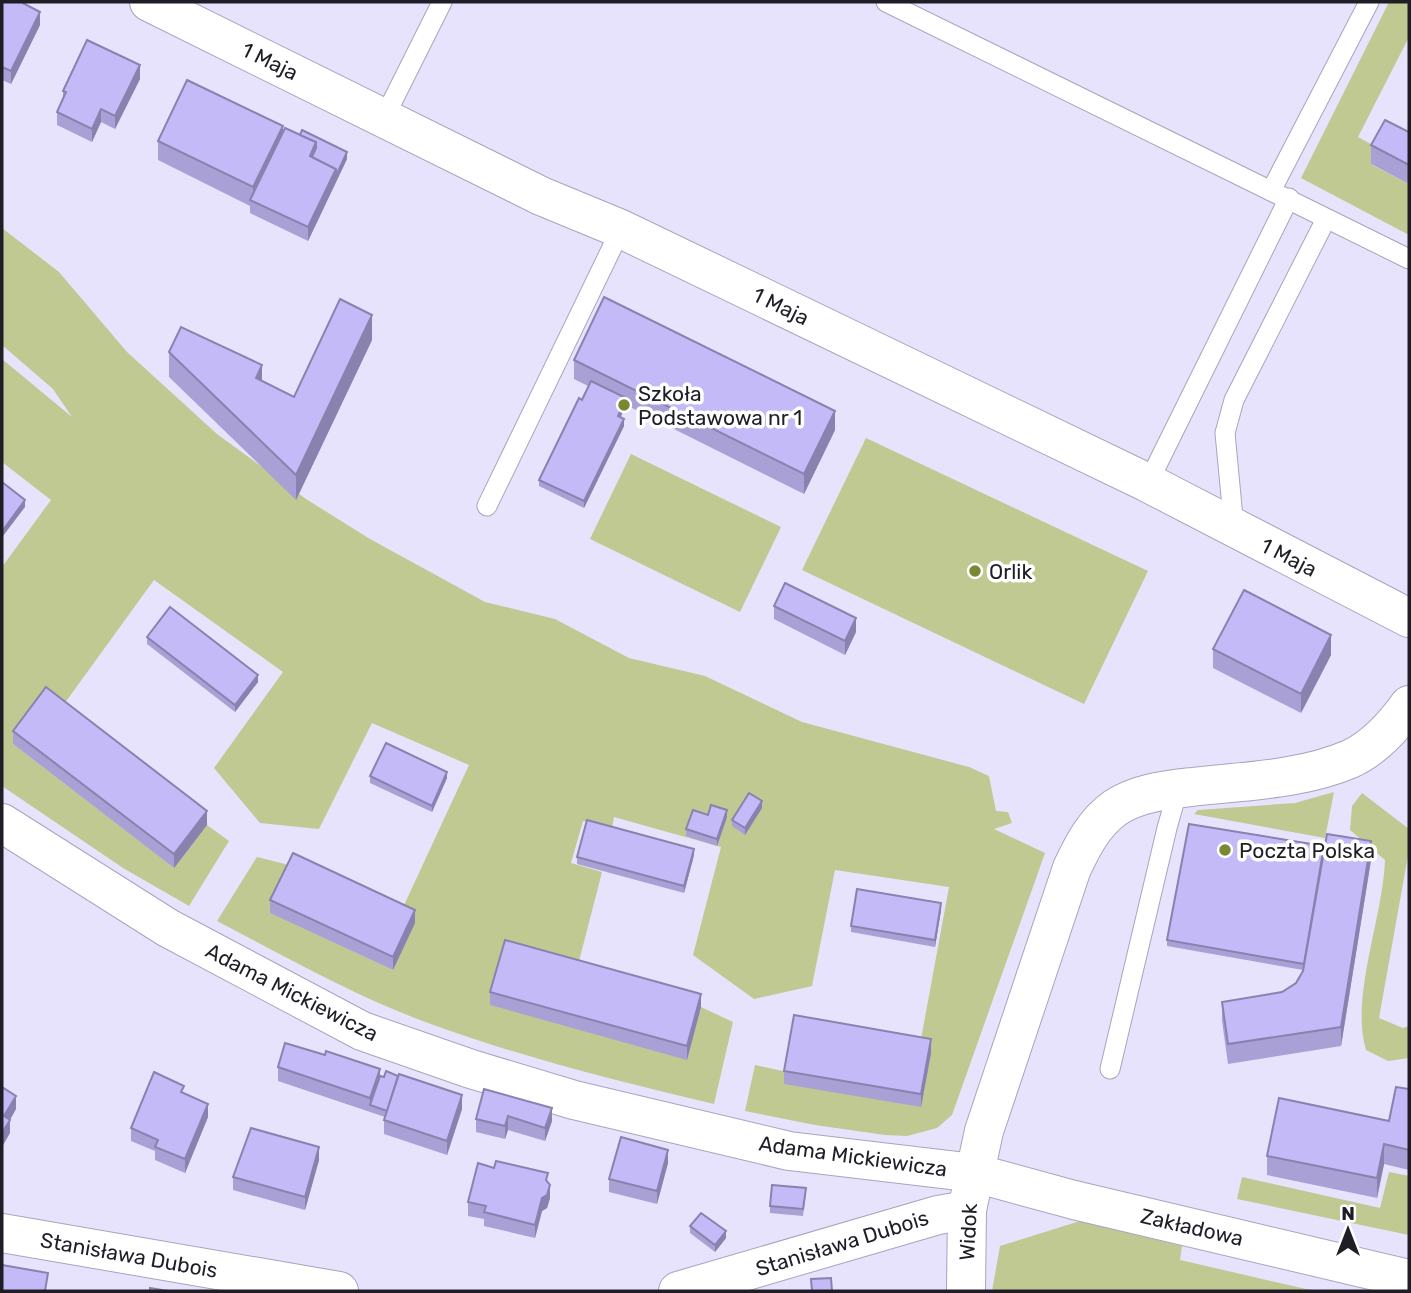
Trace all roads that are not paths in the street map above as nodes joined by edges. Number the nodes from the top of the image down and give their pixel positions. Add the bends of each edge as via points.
1 (149, 2) edge
2 (442, 2) edge
3 (886, 2) edge
4 (1369, 2) edge
5 (384, 118) junction
6 (1280, 194) junction
7 (1326, 219) junction
8 (621, 229) junction
9 (1409, 259) edge
10 (1147, 483) junction
11 (487, 506) dead end
12 (1234, 528) junction
13 (1409, 618) edge
14 (1409, 705) edge
15 (1178, 789) junction
16 (2, 823) edge
17 (1110, 1069) dead end
18 (975, 1173) junction
19 (967, 1210) junction
20 (2, 1233) edge
21 (1409, 1279) edge
22 (339, 1291) edge
23 (678, 1291) edge
24 (966, 1291) edge

1 - 5 street, 1 Maja
2 - 5 lane
3 - 6 lane
4 - 6 lane
5 - 8 street, 1 Maja via 541,197
6 - 7 lane
6 - 10 lane
7 - 9 lane
7 - 12 lane via 1234,400 1226,433
8 - 10 street, 1 Maja
8 - 11 lane
10 - 12 street, 1 Maja
12 - 13 street, 1 Maja
14 - 15 street, Adama Mickiewicza via 1400,718 1350,759 1270,778
15 - 17 lane
15 - 18 street, Adama Mickiewicza via 1154,792 1117,807 1084,843 993,1101
16 - 18 street, Adama Mickiewicza via 168,928 362,1031 574,1100 680,1126 789,1151
18 - 19 street, Widok
18 - 21 street, Zakładowa
19 - 23 street, Stanisława Dubois
19 - 24 street, Widok
20 - 22 street, Stanisława Dubois

